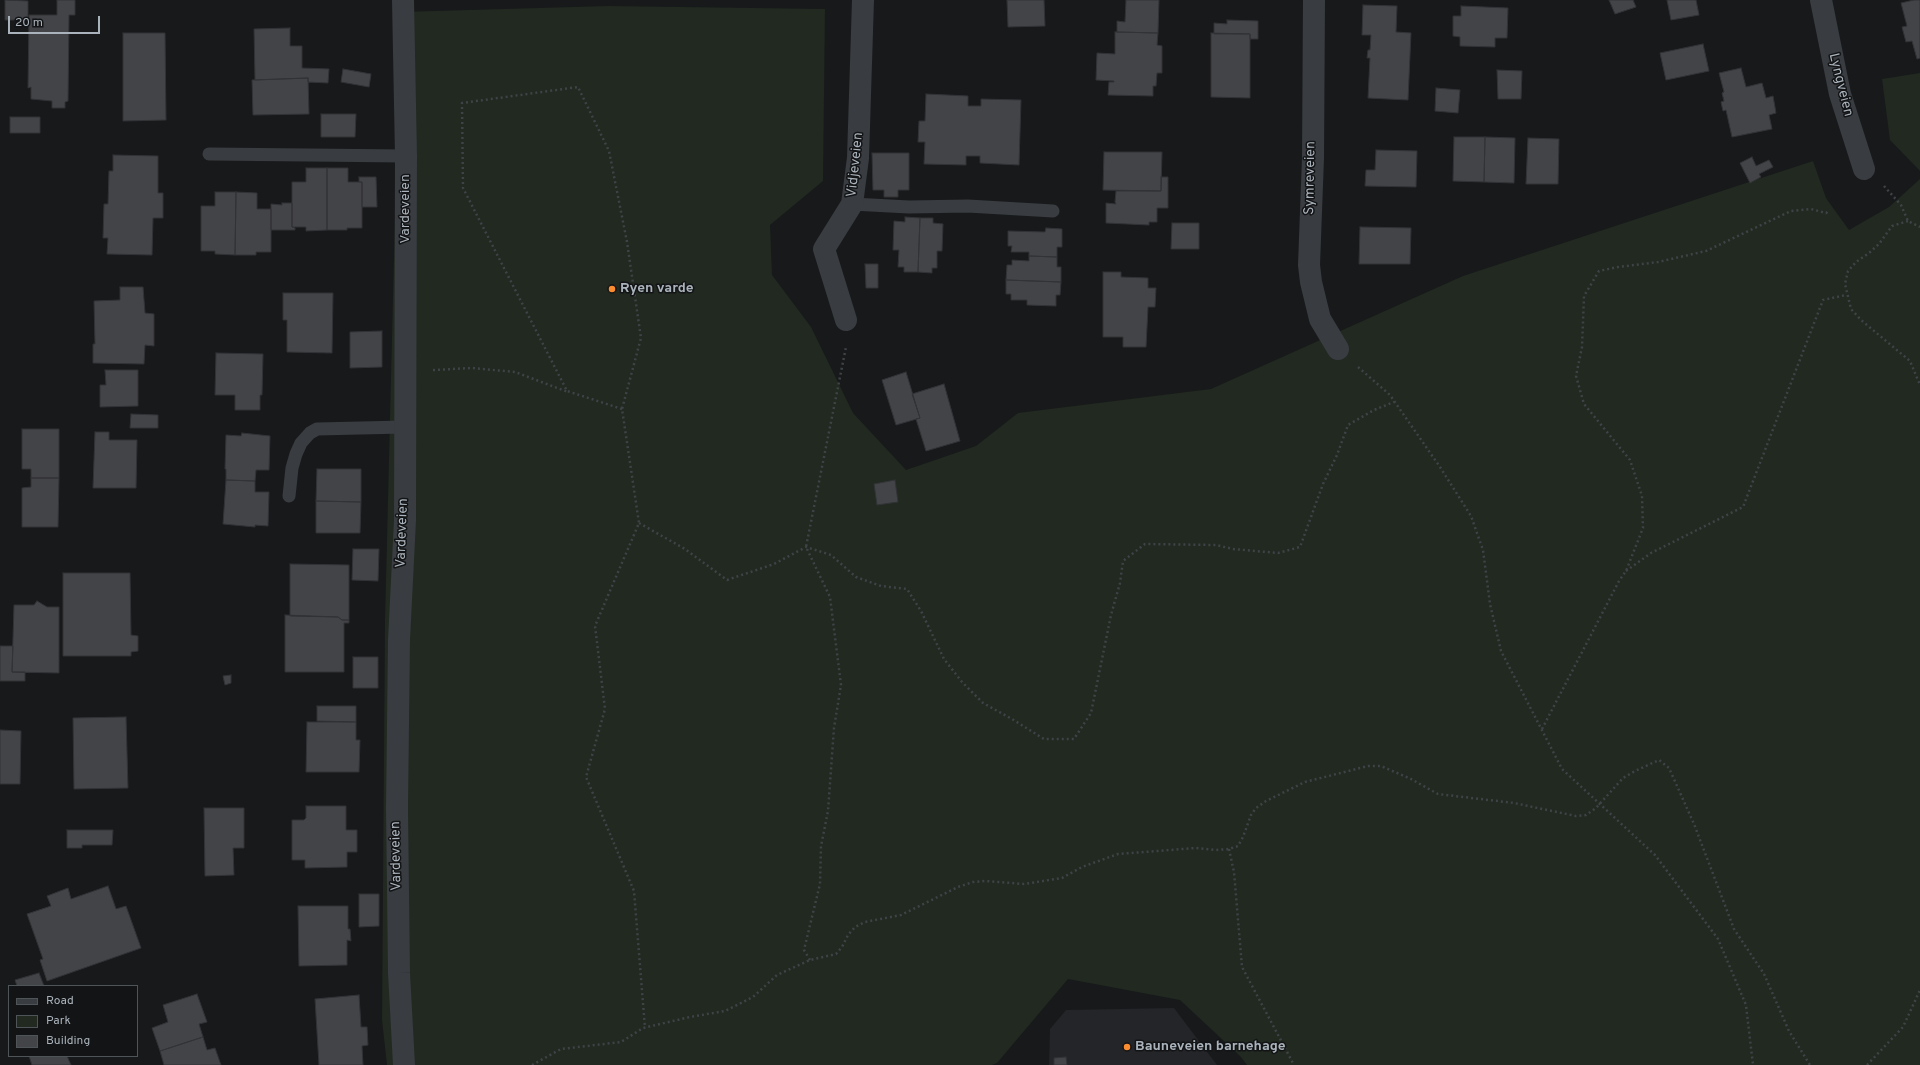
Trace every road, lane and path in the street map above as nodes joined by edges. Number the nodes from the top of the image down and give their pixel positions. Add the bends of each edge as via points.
1 (403, 0) edge
2 (863, 0) edge
3 (1314, 0) edge
4 (1821, 0) edge
5 (210, 154) dead end
6 (406, 156) junction
7 (1864, 169) joint
8 (852, 204) junction
9 (1053, 211) dead end
10 (1830, 211) dead end
11 (1908, 221) junction
12 (1920, 227) edge
13 (1846, 294) junction
14 (846, 320) joint
15 (1338, 349) joint
16 (404, 370) junction
17 (1920, 385) edge
18 (567, 391) junction
19 (1394, 402) junction
20 (622, 409) junction
21 (404, 427) junction
22 (289, 496) dead end
23 (638, 523) junction
24 (806, 547) junction
25 (1626, 571) junction
26 (1542, 729) junction
27 (1600, 804) junction
28 (1229, 849) junction
29 (810, 960) junction
30 (1920, 990) edge
31 (646, 1028) junction
32 (404, 1065) edge
33 (532, 1065) edge
34 (1294, 1065) edge
35 (1753, 1065) edge
36 (1810, 1065) edge
37 (1867, 1065) edge

1 - 6 street, Vardeveien
2 - 8 street, Vidjeveien via 858,158
3 - 15 street, Symreveien via 1310,270 1320,319
4 - 7 street, Lyngveien via 1840,94
5 - 6 lane
6 - 16 street, Vardeveien
7 - 11 path via 1886,187 1901,204
8 - 9 lane via 909,207 975,206
8 - 14 street, Vidjeveien via 824,249
10 - 25 path via 1826,213 1811,208 1791,211 1706,251 1599,271 1584,296 1582,346 1576,376 1584,404 1630,460 1642,496 1643,528
11 - 12 path
11 - 13 path via 1892,226 1879,244 1848,271
13 - 17 path via 1851,310 1910,360
13 - 25 path via 1823,300 1744,507 1651,553
14 - 24 path via 846,346
15 - 19 path via 1390,395
16 - 18 path via 472,368 515,372
16 - 21 street, Vardeveien
18 - 20 path
18 - 20 path via 463,188 462,103 578,87 609,151 627,242 641,338
19 - 24 path via 1348,425 1300,548 1278,553 1216,545 1145,544 1123,561 1091,713 1074,739 1044,739 983,703 944,659 921,611 907,589 881,586 856,577 831,555
19 - 26 path via 1471,516 1483,550 1490,604 1501,651
20 - 23 path
21 - 22 lane via 322,428 314,431 301,443 296,454
21 - 32 street, Vardeveien via 405,520 399,640 397,808 399,973
23 - 24 path via 685,549 727,580 774,564
23 - 31 path via 595,626 605,708 586,777 634,891
24 - 29 path via 830,597 841,685 834,728 828,811 821,846 820,884 804,950
25 - 26 path
26 - 27 path via 1562,769
27 - 28 path via 1586,815 1576,816 1514,802 1438,794 1411,778 1381,766 1368,766 1305,782 1266,801 1251,815 1238,846
27 - 35 path via 1655,855 1718,939 1746,1005
27 - 36 path via 1623,778 1635,770 1660,760 1669,768 1694,824 1734,929 1764,974 1789,1031
28 - 29 path via 1196,848 1118,854 1082,867 1062,878 1024,884 973,882 901,915 865,922 855,927 836,954
28 - 34 path via 1234,872 1242,967
29 - 31 path via 777,975 753,997 725,1011
30 - 37 path via 1903,1027
31 - 33 path via 621,1042 555,1051

